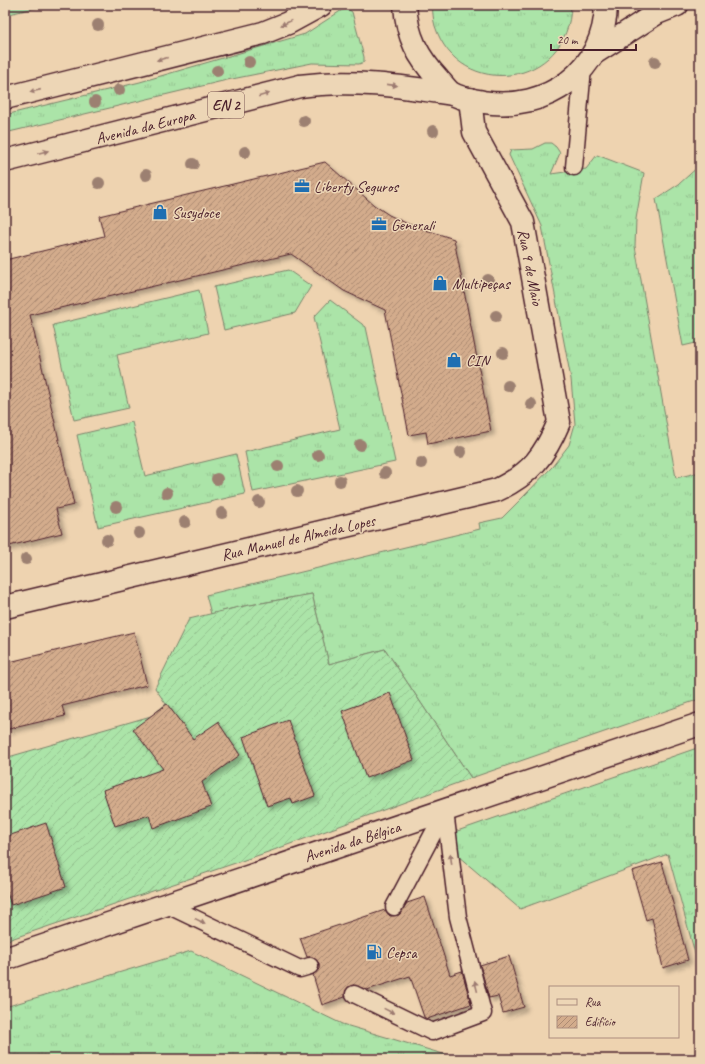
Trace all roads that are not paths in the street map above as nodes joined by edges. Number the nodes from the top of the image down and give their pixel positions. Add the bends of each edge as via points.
1 (321, 5) edge
2 (405, 5) edge
3 (606, 5) edge
4 (677, 5) edge
5 (588, 61) junction
6 (461, 97) junction
7 (5, 98) edge
8 (5, 161) edge
9 (574, 167) dead end
10 (560, 422) joint
11 (5, 607) edge
12 (700, 724) edge
13 (445, 811) junction
14 (165, 904) junction
15 (394, 907) dead end
16 (5, 959) edge
17 (307, 970) dead end
18 (354, 994) dead end

1 -> 7 main road via 264,33
2 - 6 main road via 406,24 417,53
3 - 5 main road, EN 2 via 606,21
4 - 5 main road, EN 2 via 657,13
5 - 6 main road, EN 2 via 570,82 536,100 498,104
5 - 9 lane
8 -> 6 main road, Avenida da Europa / EN 2 via 320,83 390,84
6 - 10 main road, Rua 9 de Maio via 474,132 523,222
10 - 11 main road, Rua Manuel de Almeida Lopes via 546,450 531,469 498,490
12 - 13 main road, Avenida da Bélgica
13 - 14 main road, Avenida da Bélgica
13 - 15 lane
18 -> 13 lane via 432,1032 483,1013 458,917
14 - 16 main road, Avenida da Bélgica
14 -> 17 lane

